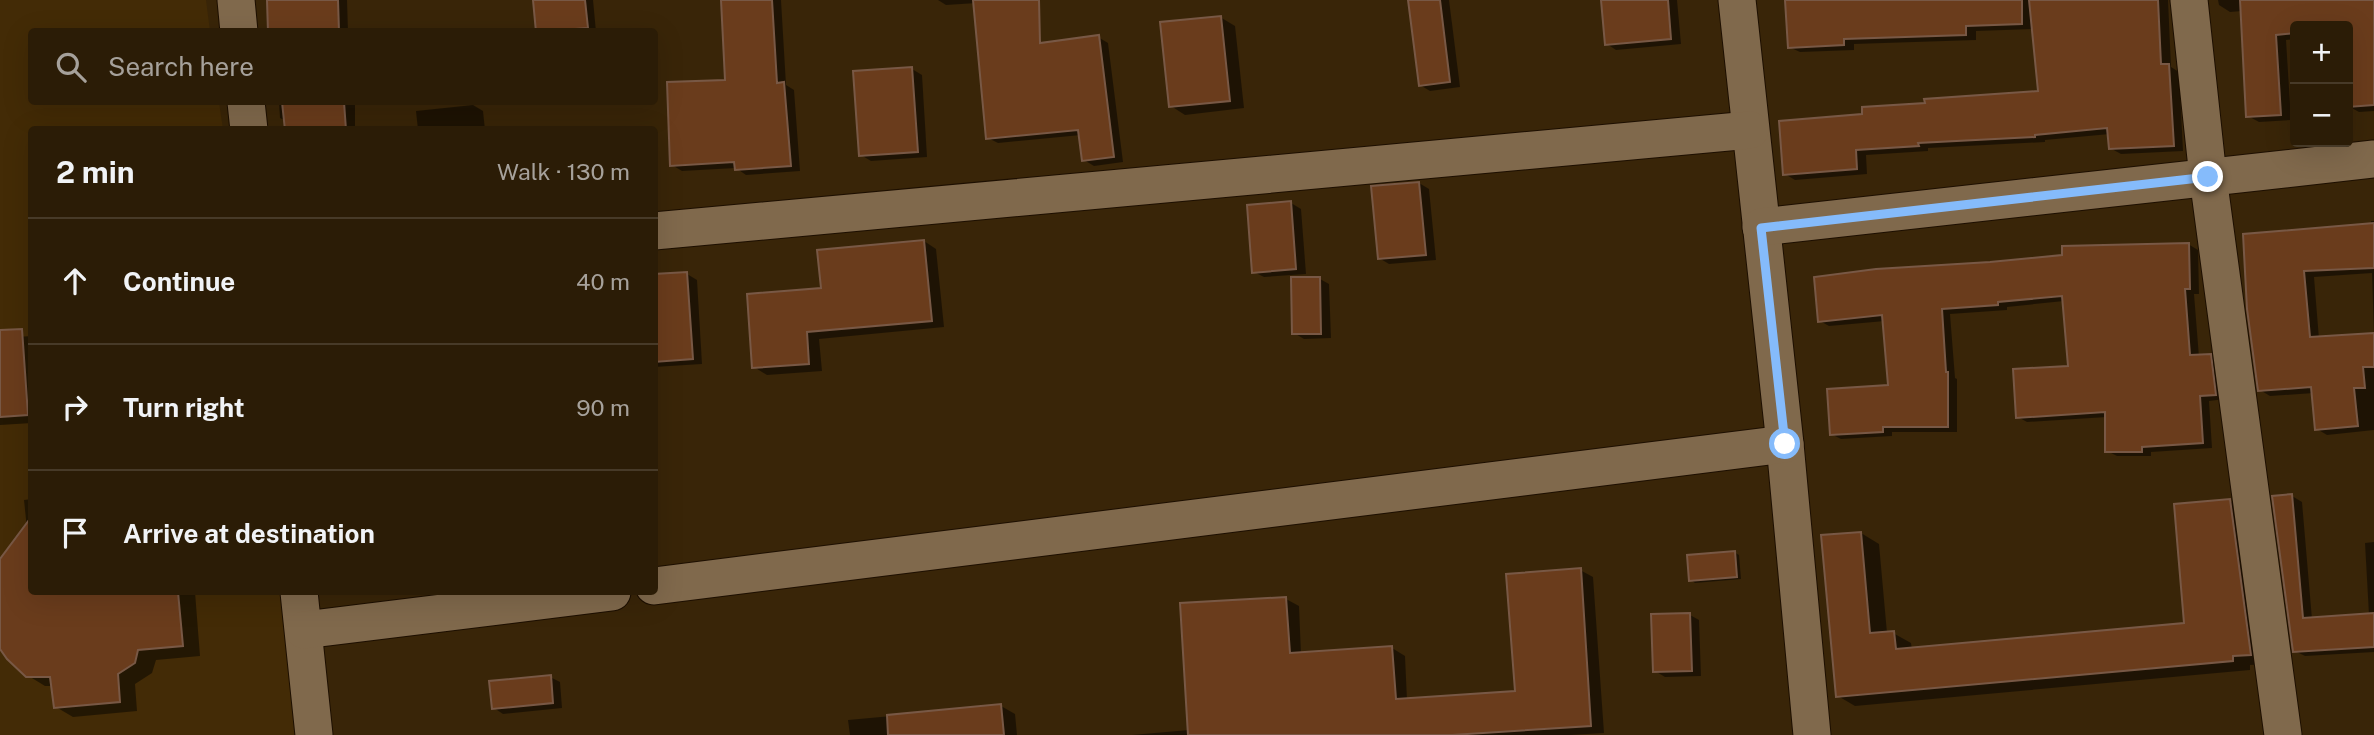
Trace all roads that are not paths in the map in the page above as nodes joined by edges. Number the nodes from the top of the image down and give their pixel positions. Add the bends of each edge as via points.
1 (236, 0) edge
2 (1737, 0) edge
3 (2189, 0) edge
4 (239, 28) edge
5 (246, 105) edge
6 (249, 126) edge
7 (1750, 130) junction
8 (2374, 159) edge
9 (2208, 177) junction
10 (1761, 228) junction
11 (658, 231) edge
12 (1785, 444) junction
13 (658, 585) edge
14 (299, 595) edge
15 (588, 595) edge
16 (304, 630) junction
17 (314, 735) edge
18 (1812, 735) edge
19 (2283, 735) edge

1 - 4 street
2 - 7 street
3 - 9 street
5 - 6 street
7 - 10 street
7 - 11 street
8 - 9 street
9 - 10 street
9 - 19 street
10 - 12 street
12 - 13 street
12 - 18 street
14 - 16 street
15 - 16 street
16 - 17 street

